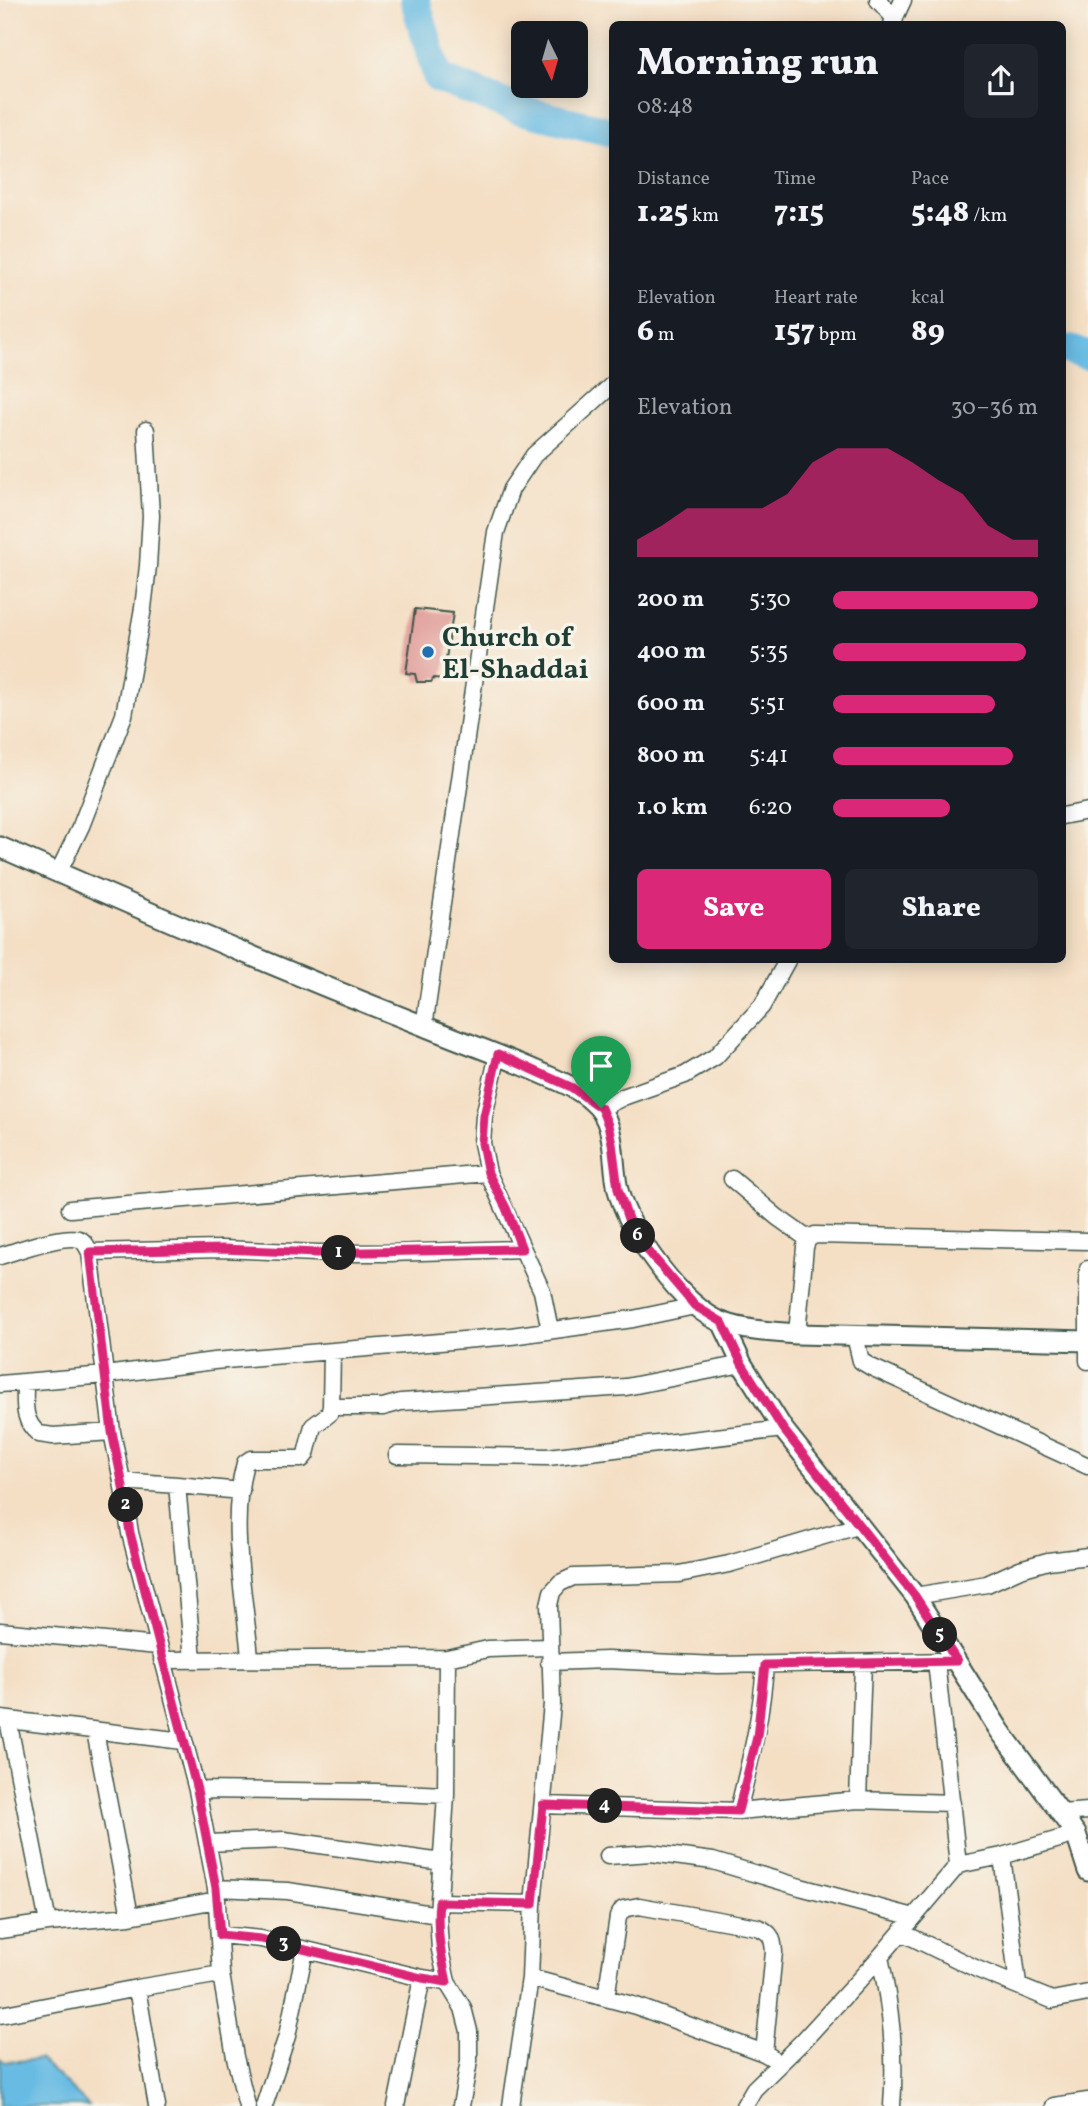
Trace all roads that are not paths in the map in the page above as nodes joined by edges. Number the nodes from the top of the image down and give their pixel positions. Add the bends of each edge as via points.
1 (878, 0) edge
2 (903, 0) edge
3 (892, 21) edge
4 (893, 21) edge
5 (609, 388) edge
6 (146, 430) dead end
7 (1088, 811) edge
8 (1066, 815) edge
9 (0, 847) edge
10 (58, 873) junction
11 (786, 963) edge
12 (425, 1027) junction
13 (498, 1054) junction
14 (601, 1108) junction
15 (488, 1173) junction
16 (733, 1180) dead end
17 (70, 1209) dead end
18 (808, 1239) junction
19 (1088, 1241) edge
20 (522, 1249) junction
21 (90, 1252) junction
22 (0, 1256) edge
23 (1088, 1269) edge
24 (695, 1306) junction
25 (722, 1322) junction
26 (550, 1330) junction
27 (797, 1334) junction
28 (855, 1336) junction
29 (1087, 1340) edge
30 (332, 1351) junction
31 (1088, 1361) edge
32 (742, 1364) junction
33 (105, 1375) junction
34 (25, 1383) junction
35 (0, 1384) edge
36 (331, 1408) junction
37 (783, 1429) junction
38 (112, 1432) junction
39 (397, 1455) dead end
40 (1088, 1466) edge
41 (122, 1481) junction
42 (177, 1485) junction
43 (241, 1491) junction
44 (861, 1525) junction
45 (1088, 1556) edge
46 (915, 1596) junction
47 (0, 1631) edge
48 (160, 1653) junction
49 (549, 1655) junction
50 (250, 1658) junction
51 (447, 1658) junction
52 (193, 1660) junction
53 (936, 1661) junction
54 (957, 1661) junction
55 (863, 1663) junction
56 (765, 1665) junction
57 (4, 1719) edge
58 (95, 1731) junction
59 (183, 1741) junction
60 (197, 1790) junction
61 (446, 1796) junction
62 (858, 1800) junction
63 (951, 1803) junction
64 (543, 1805) junction
65 (738, 1811) junction
66 (1088, 1811) edge
67 (1061, 1813) junction
68 (1076, 1834) junction
69 (207, 1843) junction
70 (608, 1856) dead end
71 (1002, 1856) junction
72 (442, 1862) junction
73 (958, 1865) junction
74 (1088, 1871) edge
75 (216, 1894) junction
76 (533, 1904) junction
77 (438, 1908) junction
78 (130, 1916) junction
79 (914, 1916) junction
80 (48, 1923) junction
81 (0, 1930) edge
82 (901, 1932) junction
83 (220, 1935) junction
84 (304, 1950) junction
85 (880, 1957) junction
86 (221, 1974) junction
87 (422, 1978) junction
88 (530, 1978) junction
89 (447, 1982) junction
90 (1017, 1985) junction
91 (137, 1988) junction
92 (1088, 1993) edge
93 (606, 1998) junction
94 (0, 2015) edge
95 (764, 2053) junction
96 (779, 2063) junction
97 (1088, 2101) edge
98 (157, 2106) edge
99 (247, 2106) edge
100 (264, 2106) edge
101 (396, 2106) edge
102 (461, 2106) edge
103 (511, 2106) edge
104 (744, 2106) edge
105 (892, 2106) edge
106 (1054, 2106) edge

1 - 3 street
2 - 4 street
5 - 12 street via 534,455 511,489 496,532
6 - 10 street via 151,516 148,566 124,715
7 - 8 street
9 - 10 street
10 - 12 street
11 - 14 street via 762,1006 715,1057 685,1075
12 - 13 street
13 - 14 street via 571,1087
13 - 15 street via 484,1116 482,1143
14 - 24 street via 612,1143 618,1189 633,1228
15 - 17 street
15 - 20 street
16 - 18 street
18 - 19 street via 823,1234
18 - 27 street
20 - 21 street
20 - 26 street via 542,1291
21 - 22 street via 78,1239 64,1239
21 - 33 street
23 - 29 street
24 - 25 street
24 - 26 street
25 - 27 street
25 - 32 street
26 - 30 street
27 - 28 street
28 - 29 street
28 - 40 street via 861,1361 871,1367
29 - 31 street
30 - 33 street
30 - 36 street
32 - 36 street via 626,1387
32 - 37 street
33 - 34 street
33 - 38 street
34 - 35 street
34 - 38 street via 27,1422 40,1434
36 - 43 street via 313,1426 302,1458 245,1463
37 - 39 street via 548,1457
37 - 44 street
38 - 41 street
41 - 42 street
41 - 48 street
42 - 43 street
42 - 52 street
43 - 50 street via 238,1511
44 - 46 street
44 - 49 street via 692,1572 573,1577 552,1592
45 - 46 street via 1048,1561 987,1584
46 - 54 street
47 - 48 street
48 - 52 street
48 - 59 street
49 - 51 street via 488,1649
49 - 56 street
49 - 64 street via 552,1704
50 - 51 street
50 - 52 street
51 - 61 street
53 - 54 street
53 - 55 street
53 - 63 street
54 - 67 street via 1000,1731
55 - 56 street
55 - 62 street
56 - 65 street via 757,1737
57 - 58 street
57 - 80 street
58 - 59 street
58 - 78 street
59 - 60 street
60 - 61 street
60 - 69 street
61 - 72 street
62 - 63 street
62 - 65 street
63 - 73 street
64 - 65 street
64 - 76 street
66 - 67 street
67 - 68 street
68 - 71 street
68 - 74 street
69 - 72 street via 284,1840
69 - 75 street
70 - 79 street via 651,1853 713,1861
71 - 73 street
71 - 90 street
72 - 77 street
73 - 79 street
75 - 77 street via 288,1891
75 - 78 street
75 - 83 street
76 - 77 street
76 - 88 street
77 - 89 street
78 - 80 street
79 - 82 street
80 - 81 street
82 - 85 street
82 - 90 street
83 - 84 street
83 - 86 street
84 - 87 street
84 - 100 street via 287,2036
85 - 96 street
85 - 105 street via 891,2010
86 - 91 street
86 - 99 street
87 - 89 street
87 - 101 street
88 - 93 street
88 - 103 street
89 - 102 street via 463,2008 469,2031
90 - 92 street via 1052,2000
91 - 94 street
91 - 98 street
93 - 95 street
93 - 95 street via 623,1909 639,1906 766,1930 775,1952
95 - 96 street
96 - 104 street
97 - 106 street

